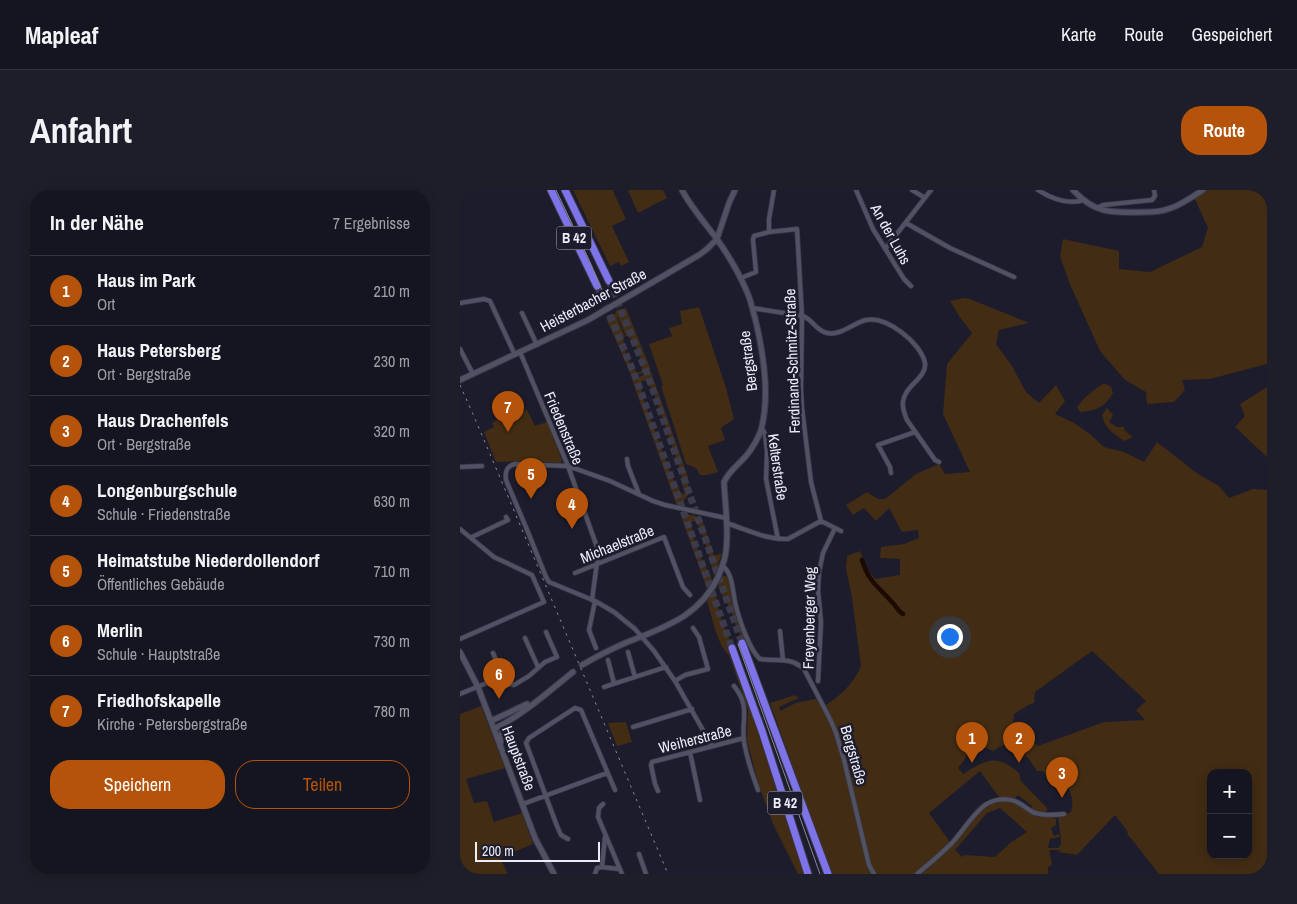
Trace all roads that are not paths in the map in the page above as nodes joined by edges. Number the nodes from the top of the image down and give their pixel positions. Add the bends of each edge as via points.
1 (551, 190) edge
2 (565, 190) edge
3 (682, 190) edge
4 (735, 190) edge
5 (774, 190) edge
6 (856, 190) edge
7 (912, 190) edge
8 (931, 190) edge
9 (1038, 190) edge
10 (1073, 190) edge
11 (1154, 190) edge
12 (1203, 190) edge
13 (925, 198) junction
14 (1084, 200) junction
15 (1097, 208) junction
16 (722, 223) junction
17 (906, 224) junction
18 (708, 228) junction
19 (769, 232) junction
20 (717, 239) junction
21 (885, 249) junction
22 (1014, 277) dead end
23 (741, 278) junction
24 (609, 281) tunnel mouth
25 (597, 286) tunnel mouth
26 (911, 286) dead end
27 (460, 302) edge
28 (752, 308) junction
29 (762, 310) junction
30 (522, 313) dead end
31 (754, 315) junction
32 (802, 316) junction
33 (537, 345) junction
34 (460, 349) edge
35 (518, 354) junction
36 (473, 374) junction
37 (460, 380) edge
38 (762, 428) junction
39 (915, 432) junction
40 (627, 459) dead end
41 (939, 462) dead end
42 (482, 466) dead end
43 (568, 466) junction
44 (460, 467) edge
45 (891, 473) dead end
46 (639, 494) junction
47 (506, 517) dead end
48 (726, 520) junction
49 (821, 521) junction
50 (835, 528) junction
51 (460, 529) edge
52 (841, 531) dead end
53 (472, 537) junction
54 (778, 539) junction
55 (596, 565) junction
56 (723, 566) junction
57 (575, 573) dead end
58 (690, 595) dead end
59 (593, 601) junction
60 (693, 628) dead end
61 (780, 631) dead end
62 (546, 632) dead end
63 (642, 636) junction
64 (525, 638) dead end
65 (460, 639) edge
66 (742, 643) tunnel mouth
67 (596, 648) dead end
68 (732, 648) tunnel mouth
69 (460, 652) edge
70 (628, 652) dead end
71 (493, 653) dead end
72 (608, 660) dead end
73 (783, 660) junction
74 (582, 665) dead end
75 (538, 667) junction
76 (666, 667) junction
77 (573, 672) dead end
78 (635, 677) junction
79 (501, 680) junction
80 (675, 681) junction
81 (818, 681) dead end
82 (614, 683) junction
83 (734, 686) dead end
84 (478, 687) junction
85 (604, 687) dead end
86 (460, 694) edge
87 (539, 699) junction
88 (692, 709) junction
89 (491, 721) junction
90 (506, 723) junction
91 (633, 727) dead end
92 (494, 729) junction
93 (744, 738) junction
94 (500, 746) junction
95 (712, 746) junction
96 (690, 752) junction
97 (607, 773) junction
98 (614, 790) dead end
99 (658, 790) dead end
100 (758, 790) dead end
101 (546, 796) junction
102 (700, 800) dead end
103 (523, 804) junction
104 (603, 804) dead end
105 (1064, 814) dead end
106 (605, 834) junction
107 (568, 839) dead end
108 (638, 854) dead end
109 (602, 867) junction
110 (619, 869) junction
111 (554, 874) edge
112 (595, 874) edge
113 (622, 874) edge
114 (646, 874) edge
115 (808, 874) edge
116 (828, 874) edge
117 (874, 874) edge
118 (917, 874) edge

1 - 25 highway, B 42
2 - 24 highway, B 42
3 - 18 street, Bergstraße
4 - 16 street, Heisterbacher Straße
5 - 19 street
6 - 21 street, An der Luhs
7 - 13 street
8 - 13 street
9 - 14 street via 1062,201 1075,203
10 - 14 street
11 - 15 street via 1152,200
12 - 15 street via 1175,207 1156,212 1108,212
13 - 17 street
14 - 15 street
16 - 18 street
16 - 20 street, Heisterbacher Straße
17 - 21 street
17 - 22 street
18 - 20 street, Bergstraße
19 - 23 street via 754,236 756,272
19 - 32 street, Ferdinand-Schmitz-Straße via 797,229
20 - 23 street, Bergstraße
20 - 33 street, Heisterbacher Straße via 699,256 588,320
21 - 26 street, An der Luhs
23 - 28 street, Bergstraße
27 - 35 street, Friedenstraße via 487,300 492,303
28 - 29 street
28 - 31 street, Bergstraße
29 - 31 street
29 - 32 street
30 - 33 street
31 - 38 street, Bergstraße via 765,376
32 - 39 street via 831,334 865,320 876,320 913,342 925,364 924,370 907,390 903,402 904,414
32 - 49 street, Ferdinand-Schmitz-Straße via 802,408 811,482
33 - 35 street, Heisterbacher Straße
34 - 36 street
35 - 36 street, Heisterbacher Straße
35 - 43 street, Friedenstraße
36 - 37 street, Heisterbacher Straße
38 - 48 street, Bergstraße via 747,455 724,482
38 - 54 street, Kelterstraße via 767,452 766,479
39 - 41 street
39 - 45 street via 878,444
40 - 46 street
42 - 44 street
43 - 46 street
43 - 55 street, Friedenstraße via 597,547
43 - 59 street via 511,465 505,472 506,480 549,582
46 - 48 street via 665,505
47 - 53 street via 508,520
48 - 54 street
48 - 56 street, Bergstraße
49 - 50 street
49 - 54 street via 788,539
50 - 52 street
50 - 81 street, Freyenberger Weg via 818,572 821,622
51 - 53 street
53 - 65 street via 494,557 532,575 544,602
55 - 57 street, Michaelstraße
55 - 58 street, Michaelstraße via 664,537 683,588
55 - 59 street, Friedenstraße
56 - 63 street, Bergstraße via 710,591 695,608
56 - 73 street, Bergstraße via 731,576 735,604 753,652 760,659
59 - 63 street via 625,619
59 - 67 street, Friedenstraße via 589,630
60 - 80 street via 708,668
61 - 73 street
62 - 75 street via 557,657
63 - 74 street, Bergstraße
63 - 76 street
64 - 75 street
66 - 116 highway, B 42
68 - 115 highway, B 42
69 - 84 street, Hauptstraße
70 - 78 street
71 - 79 street via 502,674
72 - 82 street
73 - 117 street, Bergstraße via 798,663 804,669 831,721
75 - 79 street via 514,685
76 - 78 street
76 - 80 street
77 - 87 street
78 - 82 street
79 - 84 street
80 - 88 street
82 - 85 street
83 - 93 street via 743,701
84 - 86 street
84 - 89 street, Hauptstraße
87 - 89 street
87 - 90 street
88 - 91 street
88 - 95 street
89 - 92 street, Hauptstraße
90 - 92 street
90 - 94 street
92 - 94 street, Hauptstraße
93 - 95 street, Weiherstraße
93 - 100 street
94 - 103 street, Hauptstraße
95 - 96 street, Weiherstraße
96 - 99 street, Weiherstraße via 652,762
96 - 102 street
97 - 98 street
97 - 101 street
97 - 101 street via 581,710 575,708 526,743
101 - 103 street
101 - 107 street via 561,836
103 - 111 street, Hauptstraße via 535,838
104 - 106 street via 598,817
105 - 118 street via 1037,814 1010,799 999,799 985,805
106 - 109 street
106 - 110 street
108 - 114 street
109 - 110 street
109 - 112 street via 596,868
110 - 113 street

